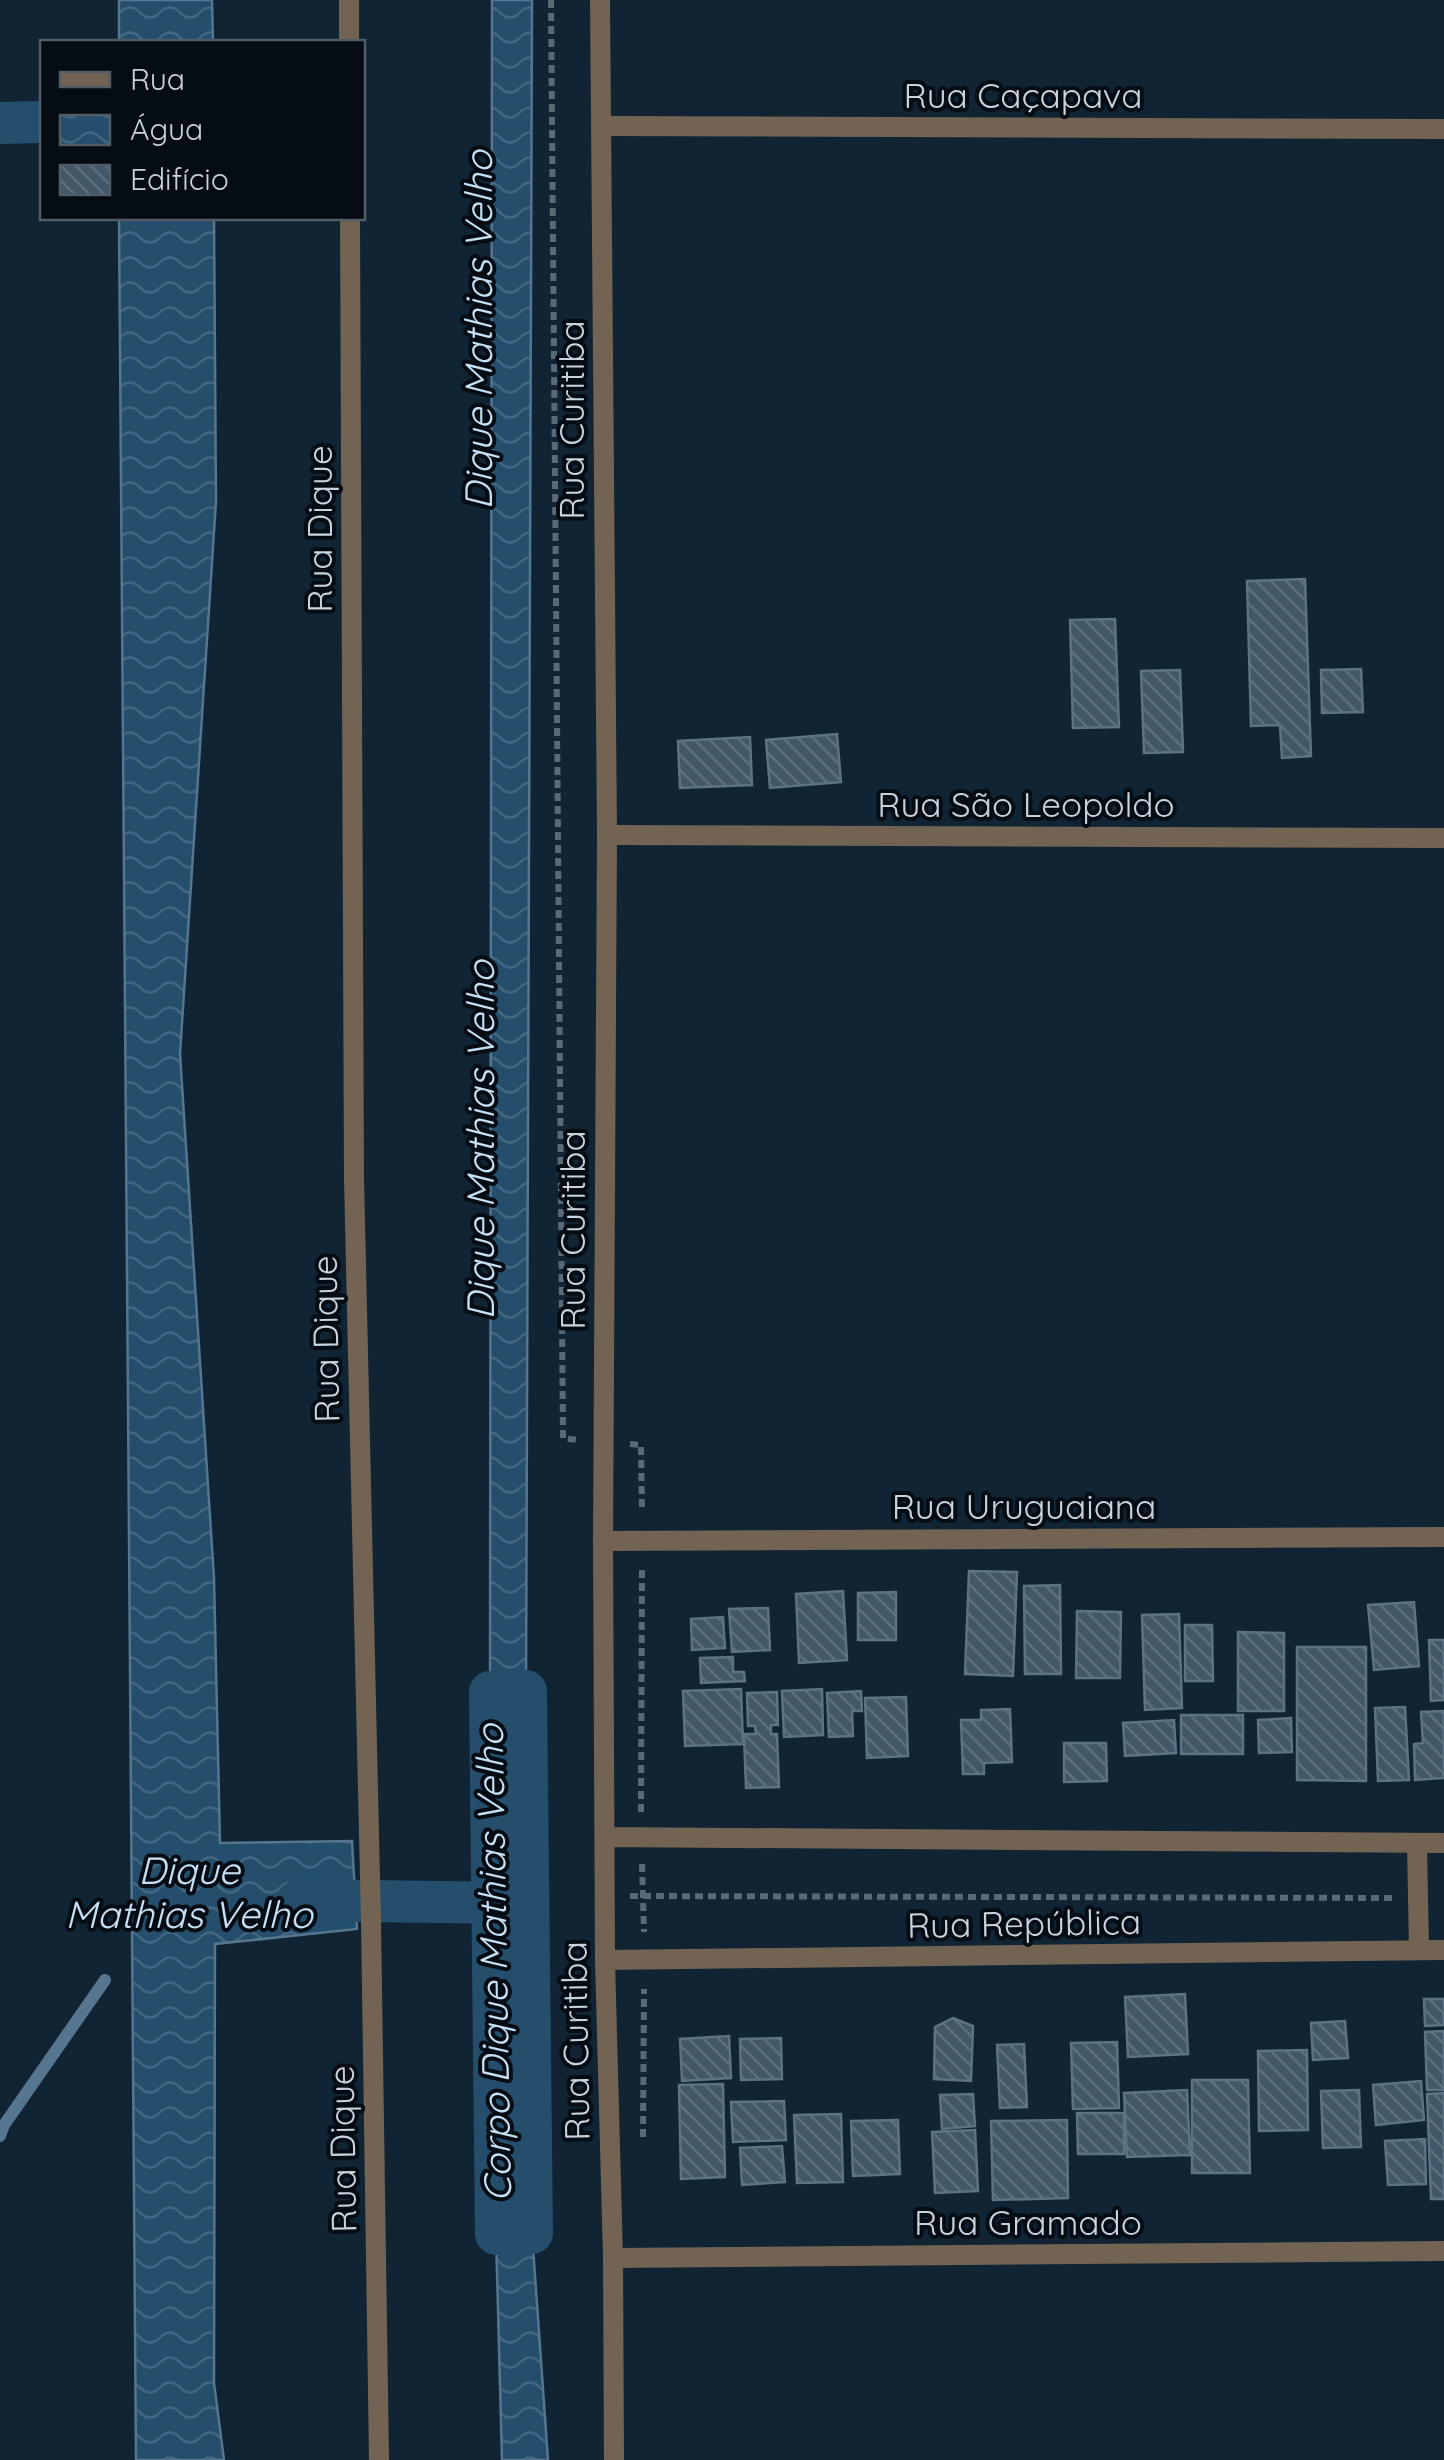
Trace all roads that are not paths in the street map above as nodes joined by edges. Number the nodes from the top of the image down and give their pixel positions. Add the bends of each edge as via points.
1 (349, 0) edge
2 (600, 0) edge
3 (349, 40) edge
4 (601, 126) junction
5 (1444, 129) edge
6 (350, 220) edge
7 (607, 835) junction
8 (1444, 838) edge
9 (1444, 1536) edge
10 (604, 1541) junction
11 (606, 1837) junction
12 (1417, 1843) junction
13 (1444, 1843) edge
14 (1419, 1950) junction
15 (1444, 1950) edge
16 (605, 1960) junction
17 (1444, 2252) edge
18 (612, 2258) junction
19 (379, 2460) edge
20 (614, 2460) edge

1 - 3 street
2 - 4 street, Rua Curitiba
4 - 5 street, Rua Caçapava
4 - 7 street, Rua Curitiba
6 - 19 street, Rua Dique via 354,1178
7 - 8 street, Rua São Leopoldo
7 - 10 street, Rua Curitiba
9 - 10 street, Rua Uruguaiana
10 - 11 street, Rua Curitiba
11 - 12 street
11 - 16 street, Rua Curitiba
12 - 13 street
12 - 14 street
14 - 15 street, Rua República
14 - 16 street, Rua República
16 - 18 street, Rua Curitiba
17 - 18 street, Rua Gramado
18 - 20 street, Rua Curitiba

